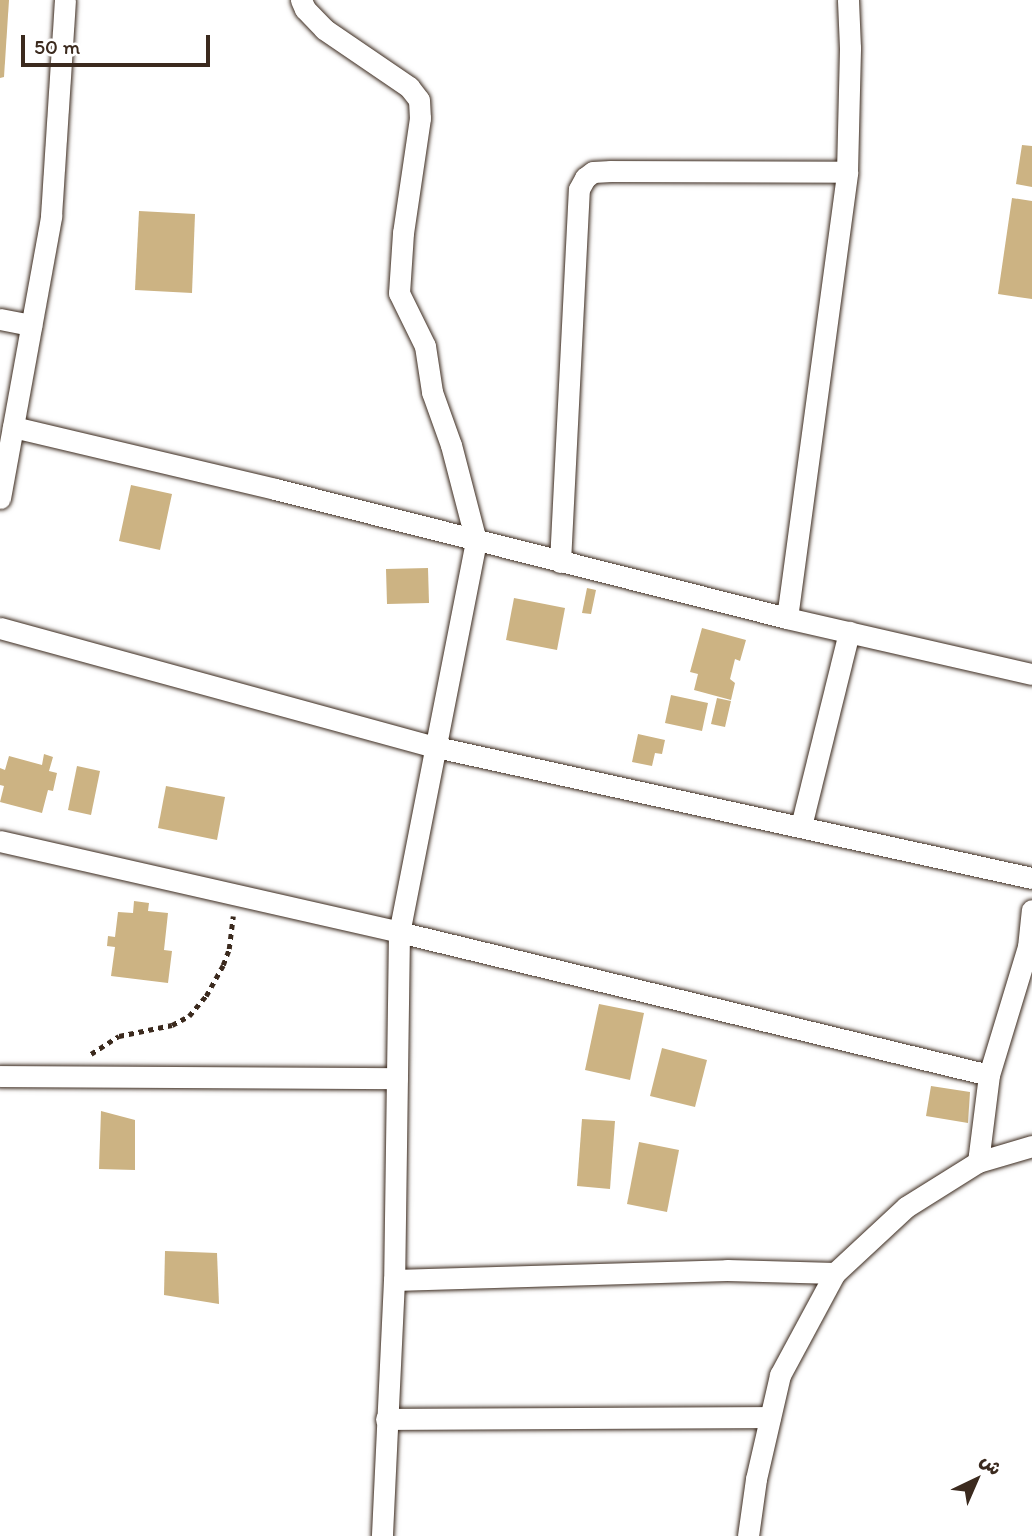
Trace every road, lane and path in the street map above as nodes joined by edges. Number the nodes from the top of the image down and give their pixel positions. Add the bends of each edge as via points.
1 (65, 0) edge
2 (301, 0) edge
3 (848, 0) edge
4 (846, 172) junction
5 (0, 319) edge
6 (31, 325) junction
7 (13, 427) junction
8 (0, 498) edge
9 (476, 541) junction
10 (560, 562) junction
11 (787, 618) junction
12 (0, 628) edge
13 (849, 632) junction
14 (1032, 674) edge
15 (436, 747) junction
16 (802, 822) dead end
17 (0, 841) edge
18 (1032, 878) edge
19 (235, 895) junction
20 (1032, 910) edge
21 (399, 932) junction
22 (989, 1075) junction
23 (0, 1076) edge
24 (83, 1077) junction
25 (397, 1078) junction
26 (1032, 1146) edge
27 (978, 1162) junction
28 (835, 1273) junction
29 (394, 1280) junction
30 (770, 1417) junction
31 (386, 1419) junction
32 (382, 1536) edge
33 (748, 1536) edge

1 - 6 street via 51,216
2 - 9 street via 324,29 409,87 419,100 421,118 403,233 399,293 425,346 432,392
3 - 4 street
4 - 10 street via 593,172 585,178 579,189
4 - 11 street
5 - 6 street
6 - 7 street
7 - 8 street
7 - 9 street
9 - 10 street
9 - 15 street
10 - 11 street
11 - 13 street
12 - 15 street
13 - 14 street
13 - 16 street
15 - 18 street
15 - 21 street
17 - 19 street
19 - 21 street
19 - 24 path via 229,949 206,996 189,1016 172,1025 129,1033 98,1047
20 - 22 street via 1028,947
21 - 22 street
21 - 25 street
22 - 27 street
23 - 24 street
24 - 25 street
25 - 29 street
26 - 27 street
27 - 28 street via 906,1207
28 - 29 street via 727,1270
28 - 30 street via 789,1354
29 - 31 street
30 - 31 street
30 - 33 street
31 - 32 street

